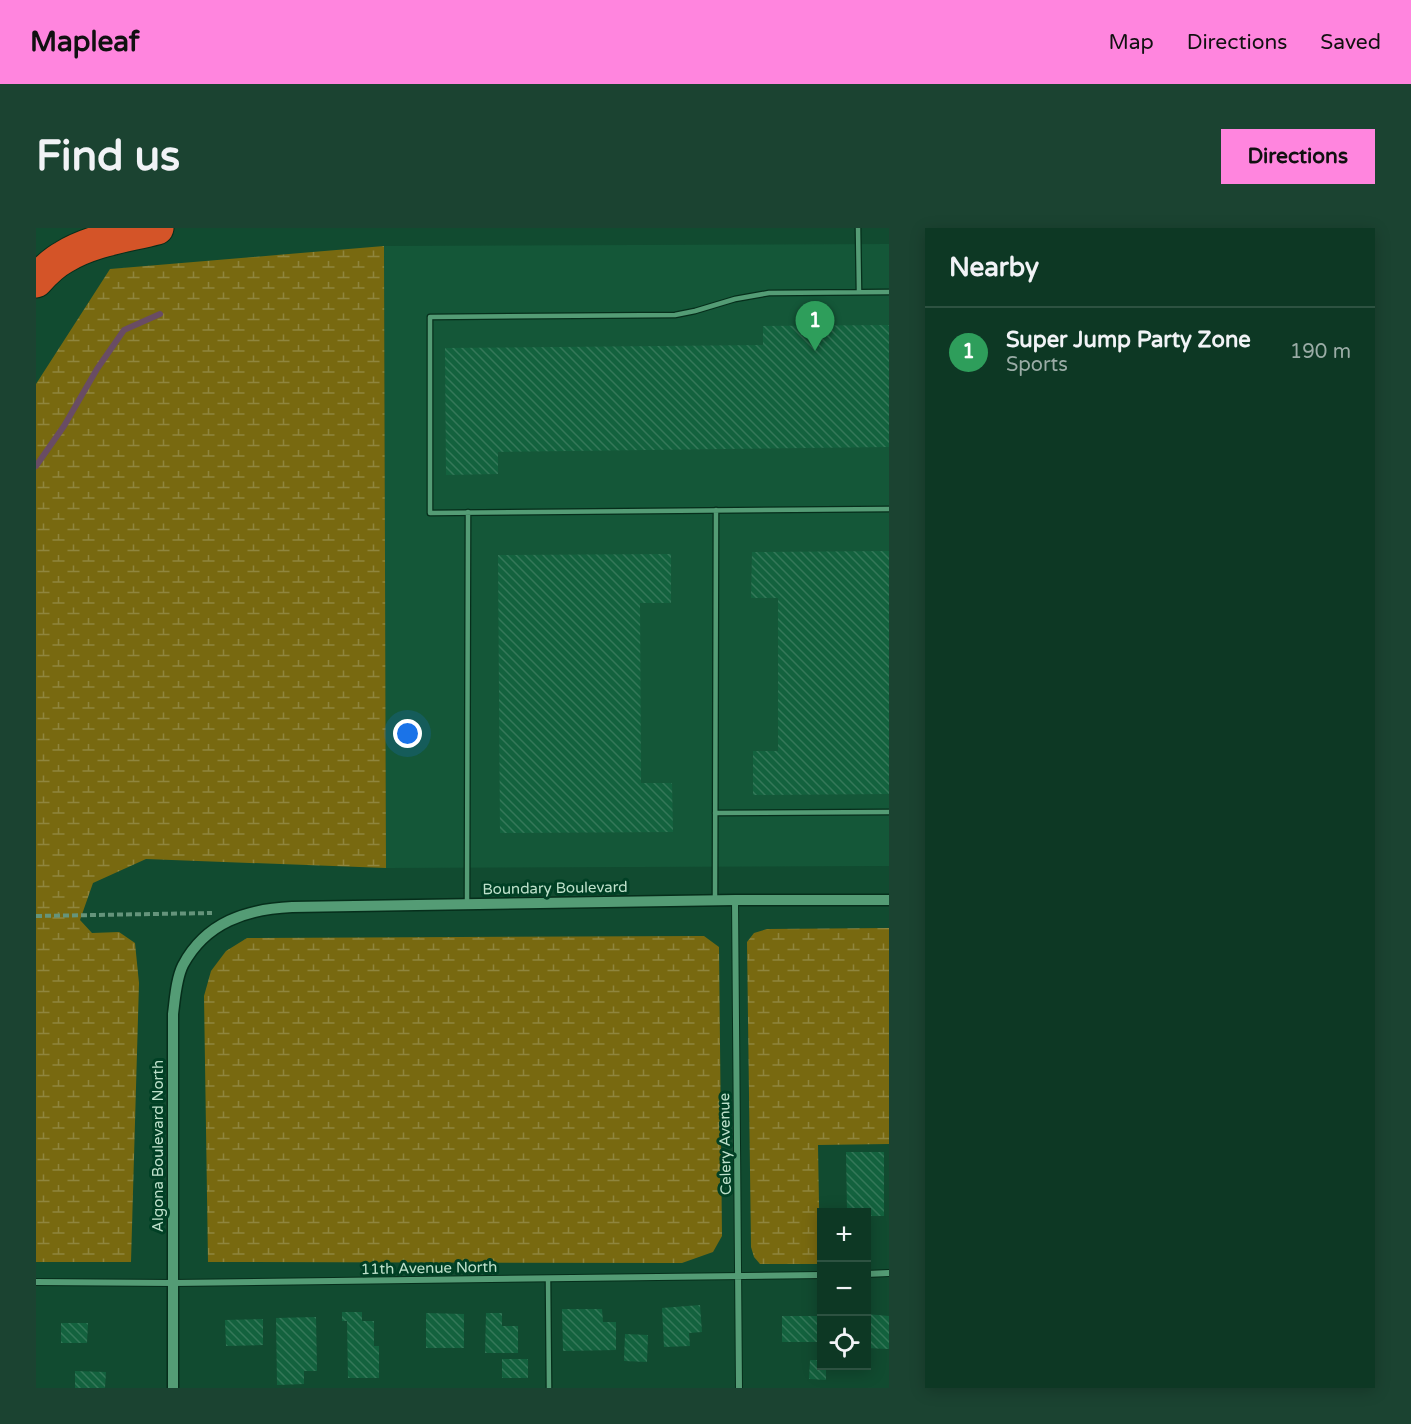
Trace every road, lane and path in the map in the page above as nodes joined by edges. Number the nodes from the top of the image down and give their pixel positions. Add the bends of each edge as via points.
1 (157, 228) edge
2 (858, 228) edge
3 (36, 281) edge
4 (859, 292) junction
5 (889, 292) edge
6 (889, 509) edge
7 (716, 510) junction
8 (468, 512) junction
9 (889, 812) edge
10 (715, 813) junction
11 (715, 900) junction
12 (735, 900) junction
13 (889, 900) edge
14 (467, 904) junction
15 (248, 912) junction
16 (36, 916) edge
17 (224, 923) joint
18 (889, 1273) edge
19 (871, 1274) edge
20 (817, 1275) edge
21 (738, 1276) junction
22 (548, 1279) junction
23 (36, 1282) edge
24 (173, 1283) junction
25 (173, 1388) edge
26 (549, 1388) edge
27 (739, 1388) edge

1 - 3 highway via 84,246 63,257
2 - 4 lane
4 - 5 lane
4 - 8 lane via 769,293 675,315 430,317 430,513
6 - 7 lane
7 - 8 lane
7 - 10 lane
8 - 14 lane
9 - 10 lane
10 - 11 lane
11 - 12 street, Boundary Boulevard
11 - 14 street, Boundary Boulevard
12 - 13 street, Boundary Boulevard
12 - 21 street, Celery Avenue
14 - 15 street, Boundary Boulevard via 292,907
15 - 16 path
15 - 17 street, Boundary Boulevard
17 - 24 street, Algona Boulevard North via 198,944 182,966 173,1014
18 - 19 street
20 - 21 street, 11th Avenue North
21 - 22 street, 11th Avenue North
21 - 27 street, Celery Avenue
22 - 24 street, 11th Avenue North
22 - 26 lane
23 - 24 street, 11th Avenue North
24 - 25 street, Algona Boulevard North

